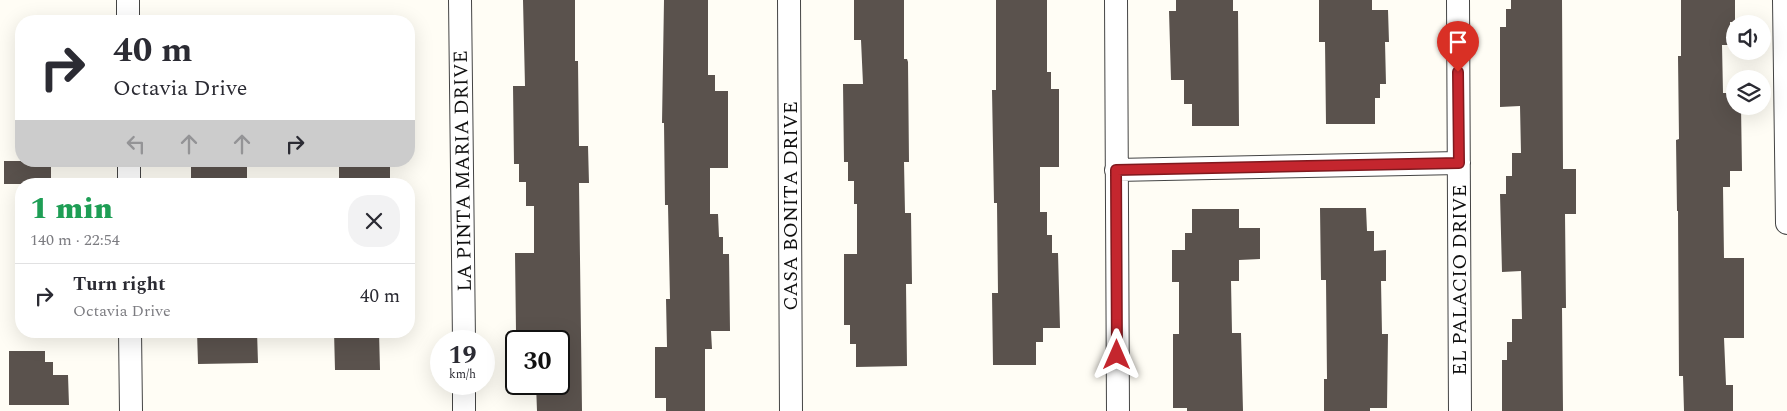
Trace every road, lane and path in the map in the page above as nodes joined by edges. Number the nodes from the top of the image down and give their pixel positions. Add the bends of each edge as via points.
1 (128, 0) edge
2 (460, 0) edge
3 (789, 0) edge
4 (1116, 0) edge
5 (1458, 0) edge
6 (1784, 0) edge
7 (128, 15) edge
8 (1459, 163) junction
9 (1116, 170) junction
10 (1787, 223) edge
11 (464, 330) edge
12 (130, 338) edge
13 (464, 395) edge
14 (130, 411) edge
15 (464, 411) edge
16 (791, 411) edge
17 (1118, 411) edge
18 (1460, 411) edge

1 - 7 street
2 - 11 street, LA PINTA MARIA DRIVE
3 - 16 street, CASA BONITA DRIVE
4 - 9 street
5 - 8 street, EL PALACIO DRIVE
6 - 10 street
8 - 9 street
8 - 18 street, EL PALACIO DRIVE
9 - 17 street
12 - 14 street
13 - 15 street

